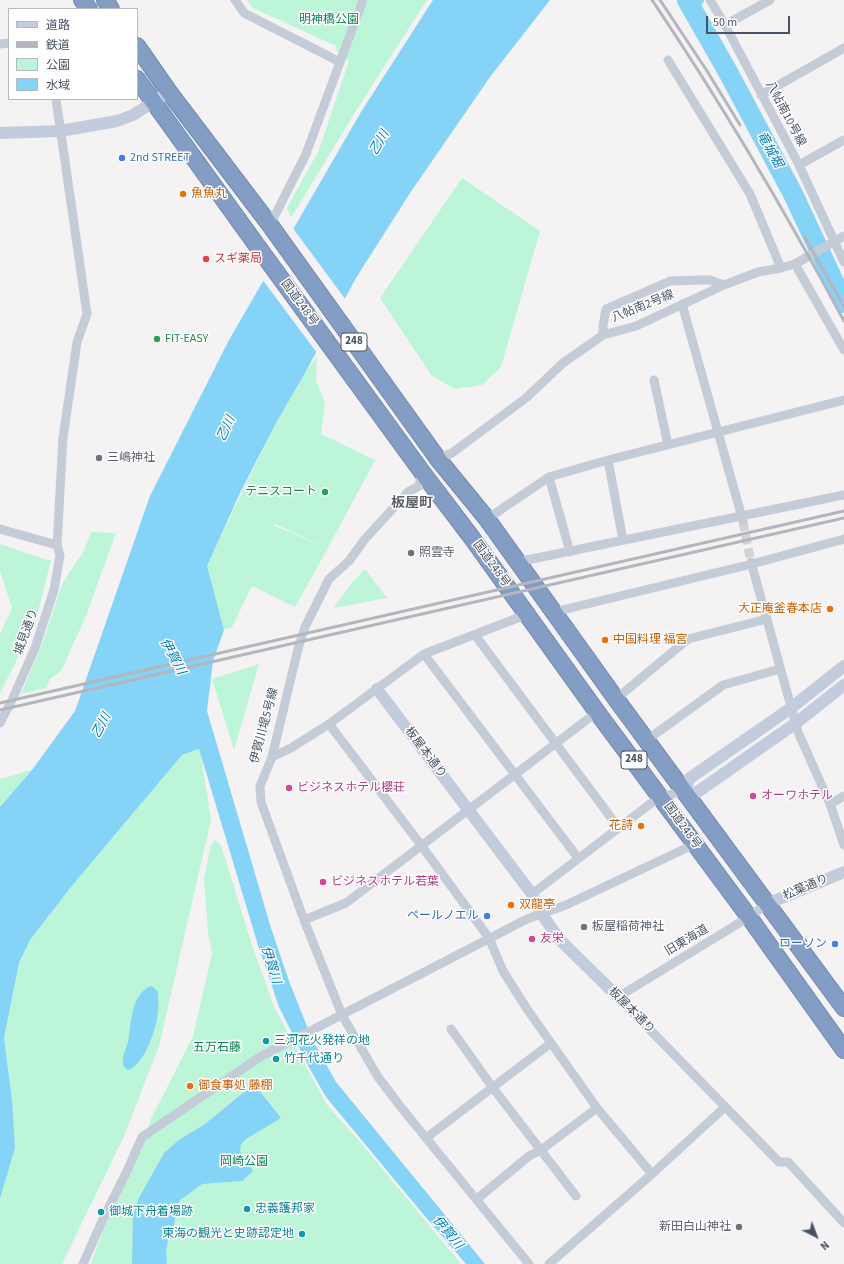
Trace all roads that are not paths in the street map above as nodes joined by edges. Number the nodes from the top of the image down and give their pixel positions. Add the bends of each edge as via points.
1 (82, 0) edge
2 (235, 0) edge
3 (364, 0) edge
4 (710, 0) edge
5 (770, 0) edge
6 (88, 8) edge
7 (725, 25) junction
8 (138, 47) edge
9 (844, 48) edge
10 (668, 60) dead end
11 (340, 62) junction
12 (138, 80) edge
13 (169, 92) junction
14 (761, 95) junction
15 (56, 100) edge
16 (154, 103) junction
17 (60, 131) junction
18 (0, 133) edge
19 (844, 140) edge
20 (799, 165) junction
21 (270, 225) junction
22 (844, 236) edge
23 (831, 244) junction
24 (799, 262) junction
25 (844, 262) edge
26 (781, 268) junction
27 (724, 285) junction
28 (682, 304) junction
29 (602, 335) junction
30 (844, 350) edge
31 (654, 380) dead end
32 (844, 400) edge
33 (719, 433) junction
34 (668, 445) junction
35 (438, 459) junction
36 (608, 460) junction
37 (422, 472) junction
38 (548, 477) junction
39 (844, 495) edge
40 (742, 519) junction
41 (487, 520) junction
42 (0, 529) edge
43 (844, 539) edge
44 (623, 540) junction
45 (57, 544) junction
46 (570, 552) junction
47 (517, 562) junction
48 (752, 563) junction
49 (554, 612) junction
50 (528, 614) junction
51 (766, 619) junction
52 (475, 635) junction
53 (424, 654) junction
54 (844, 666) edge
55 (780, 669) junction
56 (844, 685) edge
57 (377, 689) junction
58 (616, 700) junction
59 (791, 708) junction
60 (597, 712) junction
61 (0, 723) edge
62 (796, 723) junction
63 (329, 724) junction
64 (647, 740) junction
65 (555, 743) junction
66 (272, 757) junction
67 (514, 774) junction
68 (684, 791) junction
69 (844, 796) edge
70 (661, 797) junction
71 (830, 804) junction
72 (468, 809) junction
73 (618, 827) junction
74 (695, 844) junction
75 (421, 845) junction
76 (844, 845) edge
77 (578, 858) junction
78 (844, 872) edge
79 (532, 894) junction
80 (767, 904) junction
81 (541, 913) junction
82 (749, 917) junction
83 (304, 920) junction
84 (489, 938) junction
85 (618, 997) junction
86 (844, 1008) edge
87 (342, 1015) junction
88 (451, 1029) dead end
89 (551, 1043) junction
90 (844, 1050) edge
91 (493, 1088) junction
92 (724, 1107) junction
93 (597, 1108) junction
94 (426, 1138) junction
95 (541, 1150) junction
96 (652, 1174) junction
97 (576, 1196) dead end
98 (477, 1199) junction
99 (844, 1223) edge
100 (83, 1264) edge
101 (529, 1264) edge
102 (549, 1264) edge

1 - 6 highway
2 - 11 street via 244,13
3 - 11 street
4 - 7 street, 八帖南10号線
5 - 7 street
7 - 14 street, 八帖南10号線
8 - 13 highway, 国道248号 / 248
9 - 14 street
10 - 26 street via 750,194
11 - 21 street via 306,154
12 - 16 highway, 国道248号 / 248
13 - 16 street
13 - 21 highway, 国道248号 / 248
14 - 20 street, 八帖南10号線
15 - 17 street, 城見通り
16 - 17 street via 117,121
16 - 37 highway, 国道248号 / 248
17 - 18 street
17 - 45 street, 城見通り via 87,314 77,342 63,438
19 - 20 street
20 - 23 street, 八帖南10号線
21 - 35 highway, 国道248号 / 248
22 - 23 street, 八帖南2号線
23 - 24 street, 八帖南2号線
23 - 25 street, 八帖南10号線
24 - 26 street, 八帖南2号線
24 - 30 street
26 - 27 street, 八帖南2号線 via 758,272
27 - 28 street, 八帖南2号線
27 - 29 street via 705,280 670,281 606,309
28 - 29 street, 八帖南2号線 via 628,329
28 - 33 street
29 - 35 street, 八帖南2号線 via 563,363 526,398 452,453
31 - 34 street
32 - 33 street
33 - 34 street
33 - 40 street
34 - 36 street
35 - 41 highway, 国道248号 / 248
36 - 38 street
36 - 44 street
37 - 50 highway, 国道248号 / 248
37 - 66 street, 伊賀川堤5号線 via 418,486 408,492 349,561 329,578 305,627
38 - 41 street
38 - 46 street
39 - 40 street
40 - 44 street
41 - 47 highway, 国道248号 / 248
42 - 45 street
43 - 48 street
44 - 46 street
45 - 61 street, 城見通り via 60,555 54,590 35,648
46 - 47 street
47 - 49 highway, 国道248号 / 248
48 - 49 street
48 - 51 street
49 - 58 highway, 国道248号 / 248
50 - 52 street
50 - 60 highway, 国道248号 / 248
51 - 55 street
51 - 58 street via 688,639
52 - 53 street
52 - 65 street
53 - 57 street
53 - 67 street
54 - 59 street
55 - 59 street
55 - 64 street via 723,685
56 - 62 street
57 - 63 street
57 - 72 street, 板屋本通り
58 - 64 highway, 国道248号 / 248
59 - 62 street
59 - 68 street via 690,778
60 - 65 street
60 - 70 highway, 国道248号 / 248
62 - 68 street via 696,793
62 - 71 street
63 - 66 street
63 - 75 street
64 - 68 highway, 国道248号 / 248
65 - 67 street
65 - 73 street
66 - 83 street, 伊賀川堤5号線 via 260,786 261,802
67 - 72 street
67 - 77 street
68 - 70 street
68 - 80 highway, 国道248号 / 248
69 - 71 street
70 - 73 street
70 - 74 highway, 国道248号 / 248
71 - 76 street
72 - 75 street
72 - 79 street, 板屋本通り
73 - 77 street
74 - 81 street via 573,901
74 - 82 highway, 国道248号 / 248
75 - 83 street via 346,903
75 - 84 street
77 - 79 street
78 - 80 street, 松葉通り
79 - 81 street, 板屋本通り
80 - 82 street, 旧東海道
80 - 86 highway, 国道248号 / 248
81 - 84 street
81 - 85 street, 板屋本通り via 559,940
82 - 85 street, 旧東海道
82 - 90 highway, 国道248号 / 248
83 - 87 street, 伊賀川堤5号線
84 - 87 street
84 - 89 street via 504,971
85 - 92 street, 板屋本通り
87 - 94 street, 伊賀川堤5号線 via 378,1077
87 - 100 street via 260,1057 142,1137
88 - 91 street
89 - 91 street
89 - 93 street
91 - 94 street
91 - 95 street
92 - 96 street
92 - 99 street via 779,1162 788,1162
93 - 95 street
93 - 96 street
94 - 98 street, 伊賀川堤5号線
95 - 97 street
95 - 98 street via 529,1156
96 - 102 street
98 - 101 street, 伊賀川堤5号線

